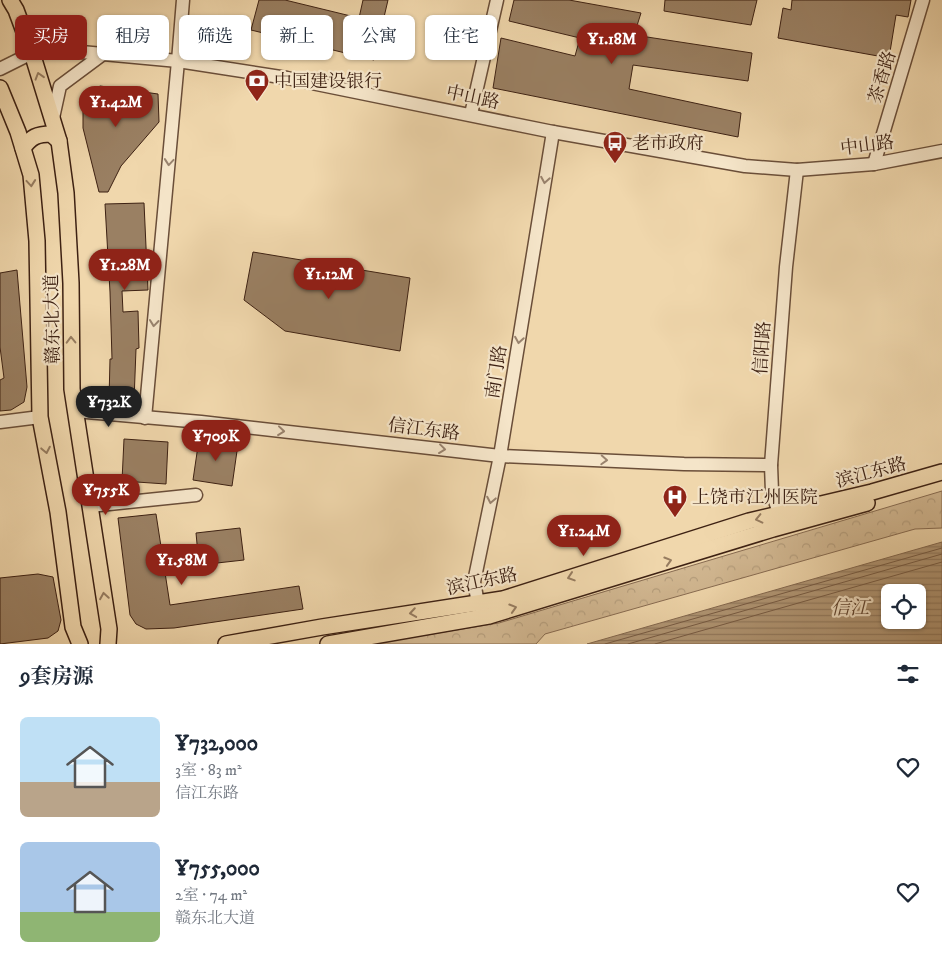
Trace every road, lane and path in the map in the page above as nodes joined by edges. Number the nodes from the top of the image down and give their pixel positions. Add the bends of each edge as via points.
1 (10, 0) edge
2 (182, 0) edge
3 (497, 0) edge
4 (923, 0) edge
5 (18, 15) edge
6 (97, 58) edge
7 (19, 60) edge
8 (34, 60) edge
9 (167, 60) edge
10 (178, 61) junction
11 (0, 69) edge
12 (0, 88) edge
13 (471, 114) junction
14 (53, 118) junction
15 (553, 132) junction
16 (59, 141) junction
17 (23, 148) junction
18 (942, 152) edge
19 (874, 164) junction
20 (798, 170) junction
21 (75, 411) junction
22 (40, 417) junction
23 (145, 418) junction
24 (0, 422) edge
25 (500, 456) junction
26 (771, 464) junction
27 (942, 472) edge
28 (942, 482) edge
29 (196, 495) dead end
30 (90, 506) junction
31 (782, 520) junction
32 (482, 609) junction
33 (80, 644) edge
34 (108, 644) edge
35 (226, 644) edge
36 (328, 644) edge

1 - 5 main road, 赣东北大道
2 - 10 street
3 - 13 street
4 - 19 street, 茶香路
6 - 14 street via 60,86
7 - 11 street, 中山路
14 -> 8 main road, 赣东北大道
9 - 10 street, 中山路
10 - 13 street, 中山路 via 287,78
10 -> 23 street
12 - 17 main road
13 - 15 street, 中山路
14 - 16 main road, 赣东北大道
15 - 20 street, 中山路 via 745,166
15 -> 25 street, 南门路
16 - 17 main road via 51,134 40,134 30,138
21 -> 16 main road, 赣东北大道 via 66,193
17 -> 22 main road via 31,175 36,241
18 - 19 street, 中山路
19 - 20 street, 中山路
20 - 26 street, 信阳路 via 786,267
21 - 23 street, 信江东路
21 - 30 main road, 赣东北大道
22 - 24 street
22 -> 33 main road via 58,512 73,627
23 -> 25 street, 信江东路
25 -> 26 street, 信江东路 via 684,464
25 -> 32 street, 南门路 via 474,582
26 - 31 street, 信阳路 via 772,492
27 - 31 main road, 滨江东路
28 - 31 main road, 滨江东路
29 - 30 street
34 -> 30 main road, 赣东北大道 via 109,629
31 - 32 main road, 滨江东路 via 749,521 504,599
32 -> 35 main road, 滨江东路 via 322,627
32 - 36 main road, 滨江东路

